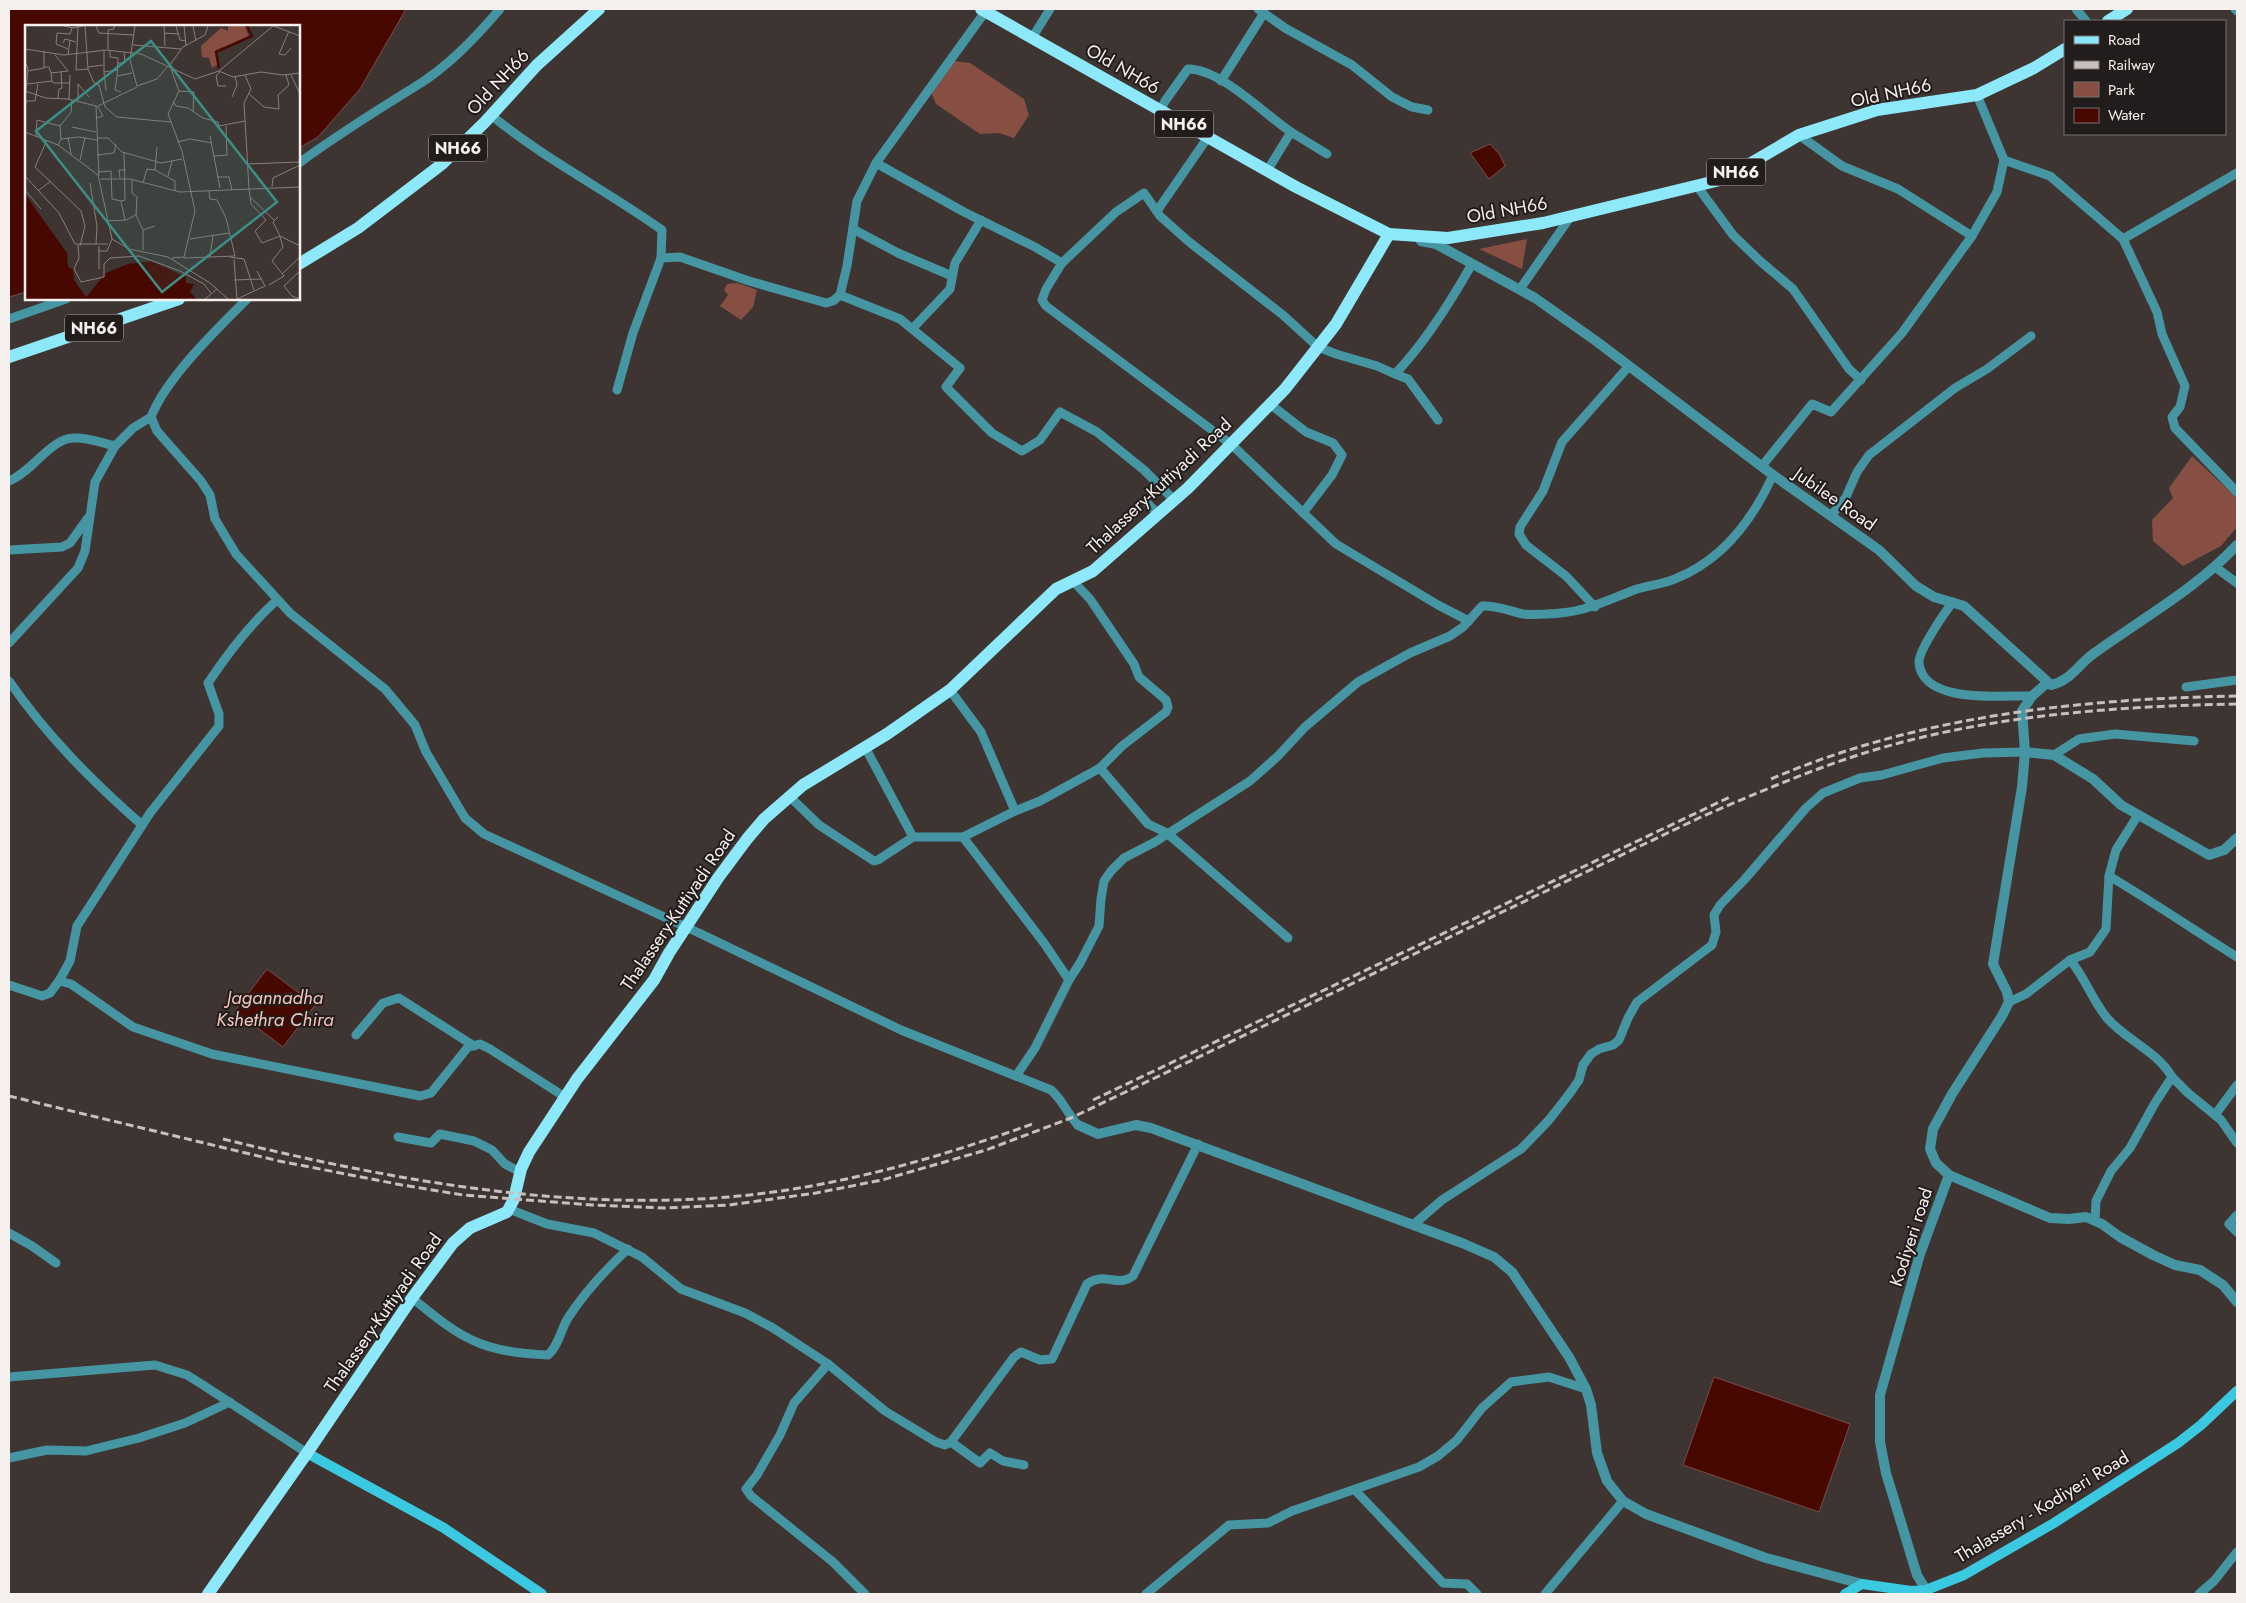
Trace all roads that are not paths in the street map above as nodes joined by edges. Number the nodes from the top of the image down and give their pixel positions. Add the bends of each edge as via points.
1 (500, 9) edge
2 (599, 9) edge
3 (1050, 9) edge
4 (2076, 9) edge
5 (2127, 9) edge
6 (983, 10) edge
7 (1261, 11) edge
8 (2085, 20) edge
9 (2110, 20) edge
10 (1032, 38) junction
11 (2064, 50) edge
12 (1221, 81) junction
13 (1977, 95) junction
14 (1428, 110) dead end
15 (1160, 111) junction
16 (491, 115) junction
17 (1292, 132) junction
18 (1799, 135) junction
19 (1208, 137) junction
20 (1326, 154) dead end
21 (2004, 160) junction
22 (300, 162) edge
23 (876, 163) junction
24 (1268, 171) junction
25 (2237, 173) edge
26 (1697, 186) junction
27 (1157, 211) junction
28 (1571, 216) junction
29 (981, 220) junction
30 (853, 229) junction
31 (1389, 234) junction
32 (1972, 236) junction
33 (2123, 239) junction
34 (661, 258) junction
35 (300, 263) edge
36 (1062, 263) junction
37 (1472, 264) junction
38 (952, 276) junction
39 (1520, 290) junction
40 (840, 295) junction
41 (63, 300) edge
42 (176, 300) edge
43 (246, 300) edge
44 (9, 319) edge
45 (913, 328) junction
46 (2031, 336) dead end
47 (1318, 347) junction
48 (9, 357) edge
49 (1629, 366) junction
50 (1395, 374) junction
51 (1861, 380) junction
52 (617, 390) dead end
53 (1270, 404) junction
54 (151, 417) junction
55 (1438, 420) dead end
56 (1232, 445) junction
57 (115, 446) junction
58 (1762, 466) junction
59 (1773, 475) junction
60 (9, 481) edge
61 (2237, 492) edge
62 (1174, 500) junction
63 (1146, 503) dead end
64 (1303, 513) junction
65 (1158, 514) junction
66 (1831, 516) junction
67 (89, 518) junction
68 (2237, 545) edge
69 (9, 550) edge
70 (2214, 567) junction
71 (1073, 581) junction
72 (2237, 583) edge
73 (277, 600) junction
74 (1952, 602) junction
75 (1595, 607) junction
76 (1468, 621) junction
77 (9, 642) edge
78 (2237, 680) edge
79 (9, 681) edge
80 (2047, 683) junction
81 (2186, 687) dead end
82 (950, 690) junction
83 (2032, 696) junction
84 (2194, 741) dead end
85 (865, 747) junction
86 (2025, 752) junction
87 (2054, 755) junction
88 (1100, 768) junction
89 (789, 796) junction
90 (1015, 811) junction
91 (2138, 815) junction
92 (142, 825) junction
93 (1167, 833) junction
94 (913, 837) junction
95 (963, 837) junction
96 (2237, 838) edge
97 (2110, 876) junction
98 (686, 928) junction
99 (1288, 938) dead end
100 (2237, 957) edge
101 (2070, 960) junction
102 (1069, 980) junction
103 (59, 981) junction
104 (9, 985) edge
105 (2009, 1002) junction
106 (356, 1035) dead end
107 (474, 1046) junction
108 (1016, 1076) junction
109 (2172, 1077) junction
110 (2237, 1085) edge
111 (565, 1097) junction
112 (2215, 1115) junction
113 (1078, 1125) joint
114 (398, 1138) dead end
115 (2237, 1143) edge
116 (1198, 1144) junction
117 (520, 1172) junction
118 (1949, 1175) junction
119 (509, 1209) junction
120 (2237, 1215) edge
121 (2095, 1221) junction
122 (1413, 1225) junction
123 (2237, 1232) edge
124 (9, 1233) edge
125 (628, 1249) junction
126 (56, 1263) dead end
127 (412, 1298) junction
128 (2237, 1302) edge
129 (828, 1364) junction
130 (9, 1377) edge
131 (1586, 1390) junction
132 (2237, 1391) edge
133 (230, 1402) junction
134 (951, 1442) junction
135 (308, 1453) junction
136 (9, 1458) edge
137 (1024, 1466) dead end
138 (1355, 1490) junction
139 (1623, 1501) junction
140 (2237, 1552) edge
141 (1862, 1584) junction
142 (1926, 1590) junction
143 (1912, 1593) edge
144 (208, 1594) edge
145 (541, 1594) edge
146 (865, 1594) edge
147 (1146, 1594) edge
148 (1477, 1594) edge
149 (1545, 1594) edge
150 (1848, 1594) edge
151 (2199, 1594) edge

1 - 22 street via 471,42 413,88 340,132
2 - 16 main road, Old NH66 / NH66 via 537,65
3 - 10 street
4 - 8 street
5 - 9 main road
6 - 10 main road, Old NH66 / NH66
6 - 23 street
7 - 12 street
7 - 14 street via 1352,65 1392,97 1412,107
10 - 15 main road, Old NH66 / NH66
11 - 13 main road, Old NH66 / NH66
12 - 15 street via 1199,69 1188,69
12 - 17 street
13 - 18 main road, Old NH66 / NH66 via 1877,110
13 - 21 street
15 - 19 main road, Old NH66 / NH66
16 - 34 street via 521,140 662,230
16 - 35 main road, Old NH66 / NH66 via 434,170 358,228
17 - 20 street
17 - 24 street
18 - 26 main road, Old NH66 / NH66 via 1724,180
18 - 32 street via 1842,166 1898,189
19 - 24 main road, Old NH66 / NH66
19 - 27 street
21 - 32 street via 1997,192
21 - 33 street via 2050,176
23 - 29 street
23 - 30 street via 857,201
24 - 31 main road, Old NH66 / NH66
25 - 33 street
26 - 28 main road, Old NH66 / NH66
26 - 51 street via 1733,235 1793,289 1849,369
27 - 36 street via 1144,193 1116,212
27 - 47 street via 1188,241 1283,315
28 - 31 main road, Old NH66 / NH66 via 1448,238
28 - 39 street
29 - 36 street
29 - 38 street via 955,263
30 - 38 street
30 - 40 street
31 - 37 street, Jubilee Road via 1436,244
31 - 47 main road, Thalassery-Kuttiyadi Road via 1336,324
32 - 51 street via 1902,333
33 - 61 street via 2157,312 2162,334 2184,386 2184,398 2172,417 2175,428
34 - 40 street via 680,257 826,303
34 - 52 street via 633,333
36 - 56 street via 1046,289 1042,300 1046,306
37 - 39 street, Jubilee Road
37 - 50 street via 1407,362
38 - 45 street via 950,289
39 - 49 street, Jubilee Road via 1589,335
40 - 45 street via 893,315
41 - 44 street
42 - 48 main road, NH66
43 - 54 street via 176,376
45 - 62 street via 960,368 946,386 992,433 1022,451 1040,440 1060,412 1097,432 1144,470
46 - 66 street via 1869,455 1846,497
47 - 50 street
47 - 53 main road, Thalassery-Kuttiyadi Road
49 - 58 street, Jubilee Road
49 - 75 street via 1562,442 1543,491 1520,527 1521,539 1526,545 1566,576
50 - 55 street via 1408,380
51 - 58 street via 1830,412 1812,404
53 - 56 main road, Thalassery-Kuttiyadi Road
53 - 64 street via 1306,432 1333,443 1342,455 1332,475
54 - 57 street via 133,428
54 - 73 street via 157,431 210,495 215,519 236,554
56 - 62 main road, Thalassery-Kuttiyadi Road
56 - 64 street
57 - 60 street via 71,438 47,450 22,474
57 - 67 street via 95,482
58 - 59 street, Jubilee Road
59 - 66 street, Jubilee Road
59 - 75 street via 1758,506 1720,554 1676,579 1638,589
62 - 65 main road, Thalassery-Kuttiyadi Road
63 - 65 street
64 - 76 street via 1336,544
65 - 71 main road, Thalassery-Kuttiyadi Road via 1093,571
66 - 74 street, Jubilee Road via 1879,550 1916,586 1934,597
67 - 69 street via 70,543 62,547
67 - 77 street via 85,551 78,568
68 - 70 street
70 - 72 street
70 - 80 street via 2091,655 2067,680 2051,685
71 - 82 main road, Thalassery-Kuttiyadi Road via 1056,589
71 - 88 street via 1090,599 1134,664 1139,677 1166,700 1168,707
73 - 92 street via 228,653 208,683 219,714 219,726
73 - 98 street via 337,653 385,689 415,725 426,752 465,818 484,834
74 - 80 street, Jubilee Road via 1964,606
74 - 83 street via 1919,662 1925,678 1938,689 1953,694
75 - 76 street via 1572,612 1525,614 1482,606
76 - 93 street via 1450,636 1410,652 1358,682 1305,727 1250,781
78 - 81 street
79 - 92 street via 31,714 75,764
80 - 83 street
82 - 85 main road, Thalassery-Kuttiyadi Road
82 - 90 street via 981,732
83 - 86 street via 2022,712
84 - 87 street via 2115,734 2079,739
85 - 89 main road, Thalassery-Kuttiyadi Road
85 - 94 street
86 - 87 street
86 - 105 street via 1993,964
86 - 122 street via 1944,758 1860,778 1823,793 1720,905 1714,916 1716,932 1712,945 1637,1002 1619,1040 1591,1054 1583,1065 1579,1080 1549,1120 1521,1149 1442,1200
87 - 91 street via 2094,779 2121,805
88 - 90 street
88 - 93 street via 1148,824
89 - 94 street via 819,825 874,861
89 - 98 main road, Thalassery-Kuttiyadi Road via 746,839
90 - 95 street
91 - 96 street via 2209,855 2224,850
91 - 97 street via 2116,850
92 - 103 street via 77,926 70,961
93 - 99 street
93 - 102 street via 1124,858 1104,881 1099,926
94 - 95 street
95 - 102 street
97 - 100 street
97 - 101 street via 2106,929 2090,952
98 - 108 street via 901,1030
98 - 111 main road, Thalassery-Kuttiyadi Road via 654,980
101 - 105 street via 2026,994
101 - 109 street via 2107,1018 2150,1052
102 - 108 street via 1035,1048
103 - 104 street via 50,993 42,996
103 - 107 street via 70,984 133,1027 212,1054 420,1096 431,1093 468,1047
105 - 118 street via 1933,1129 1930,1149 1936,1162
106 - 107 street via 384,1003 400,998
107 - 111 street via 480,1044 490,1049
108 - 113 street via 1051,1090
109 - 112 street
109 - 121 street via 2130,1148 2111,1172 2096,1201
110 - 112 street
111 - 117 main road, Thalassery-Kuttiyadi Road via 529,1152
112 - 115 street
113 - 116 street via 1098,1134 1125,1126 1143,1126
114 - 117 street via 431,1144 440,1134 474,1141 492,1150 505,1164
116 - 122 street
116 - 134 street via 1133,1276 1119,1281 1094,1278 1087,1284 1052,1359 1040,1360 1021,1352 1014,1357
117 - 119 main road, Thalassery-Kuttiyadi Road
118 - 121 street, Kodiyeri road via 2050,1218 2086,1217
118 - 142 street, Kodiyeri road via 1920,1254 1880,1395 1880,1442 1886,1473 1917,1575
119 - 125 street via 547,1224 594,1233
119 - 127 main road, Thalassery-Kuttiyadi Road via 457,1238
120 - 123 street via 2229,1224
121 - 128 street, Kodiyeri road via 2153,1255 2200,1270 2223,1285
122 - 131 street via 1494,1257 1512,1272
124 - 126 street
125 - 127 street via 584,1295 548,1355 496,1348 472,1340
125 - 129 street via 681,1289 745,1313
127 - 135 main road, Thalassery-Kuttiyadi Road
129 - 134 street via 885,1411 936,1442 945,1445
129 - 146 street via 794,1403 780,1435 746,1489 750,1496 833,1562
130 - 133 street via 155,1365 187,1376
131 - 138 street via 1549,1376 1511,1382 1438,1456 1419,1467
131 - 139 street via 1597,1453 1607,1481
132 - 142 main road, Thalassery - Kodiyeri Road via 2178,1443 2097,1495 1964,1575
133 - 135 street
133 - 136 street via 185,1423 139,1438 86,1451 47,1450
134 - 137 street via 980,1463 990,1453 1003,1461
135 - 144 main road, Thalassery-Kuttiyadi Road
135 - 145 main road via 444,1528
138 - 147 street via 1268,1523 1229,1525
138 - 148 street via 1443,1583 1467,1584
139 - 141 street via 1646,1514 1766,1558
139 - 149 street
140 - 151 street
141 - 143 main road, Thalassery - Kodiyeri Road
141 - 150 main road
142 - 143 main road, Thalassery - Kodiyeri Road

